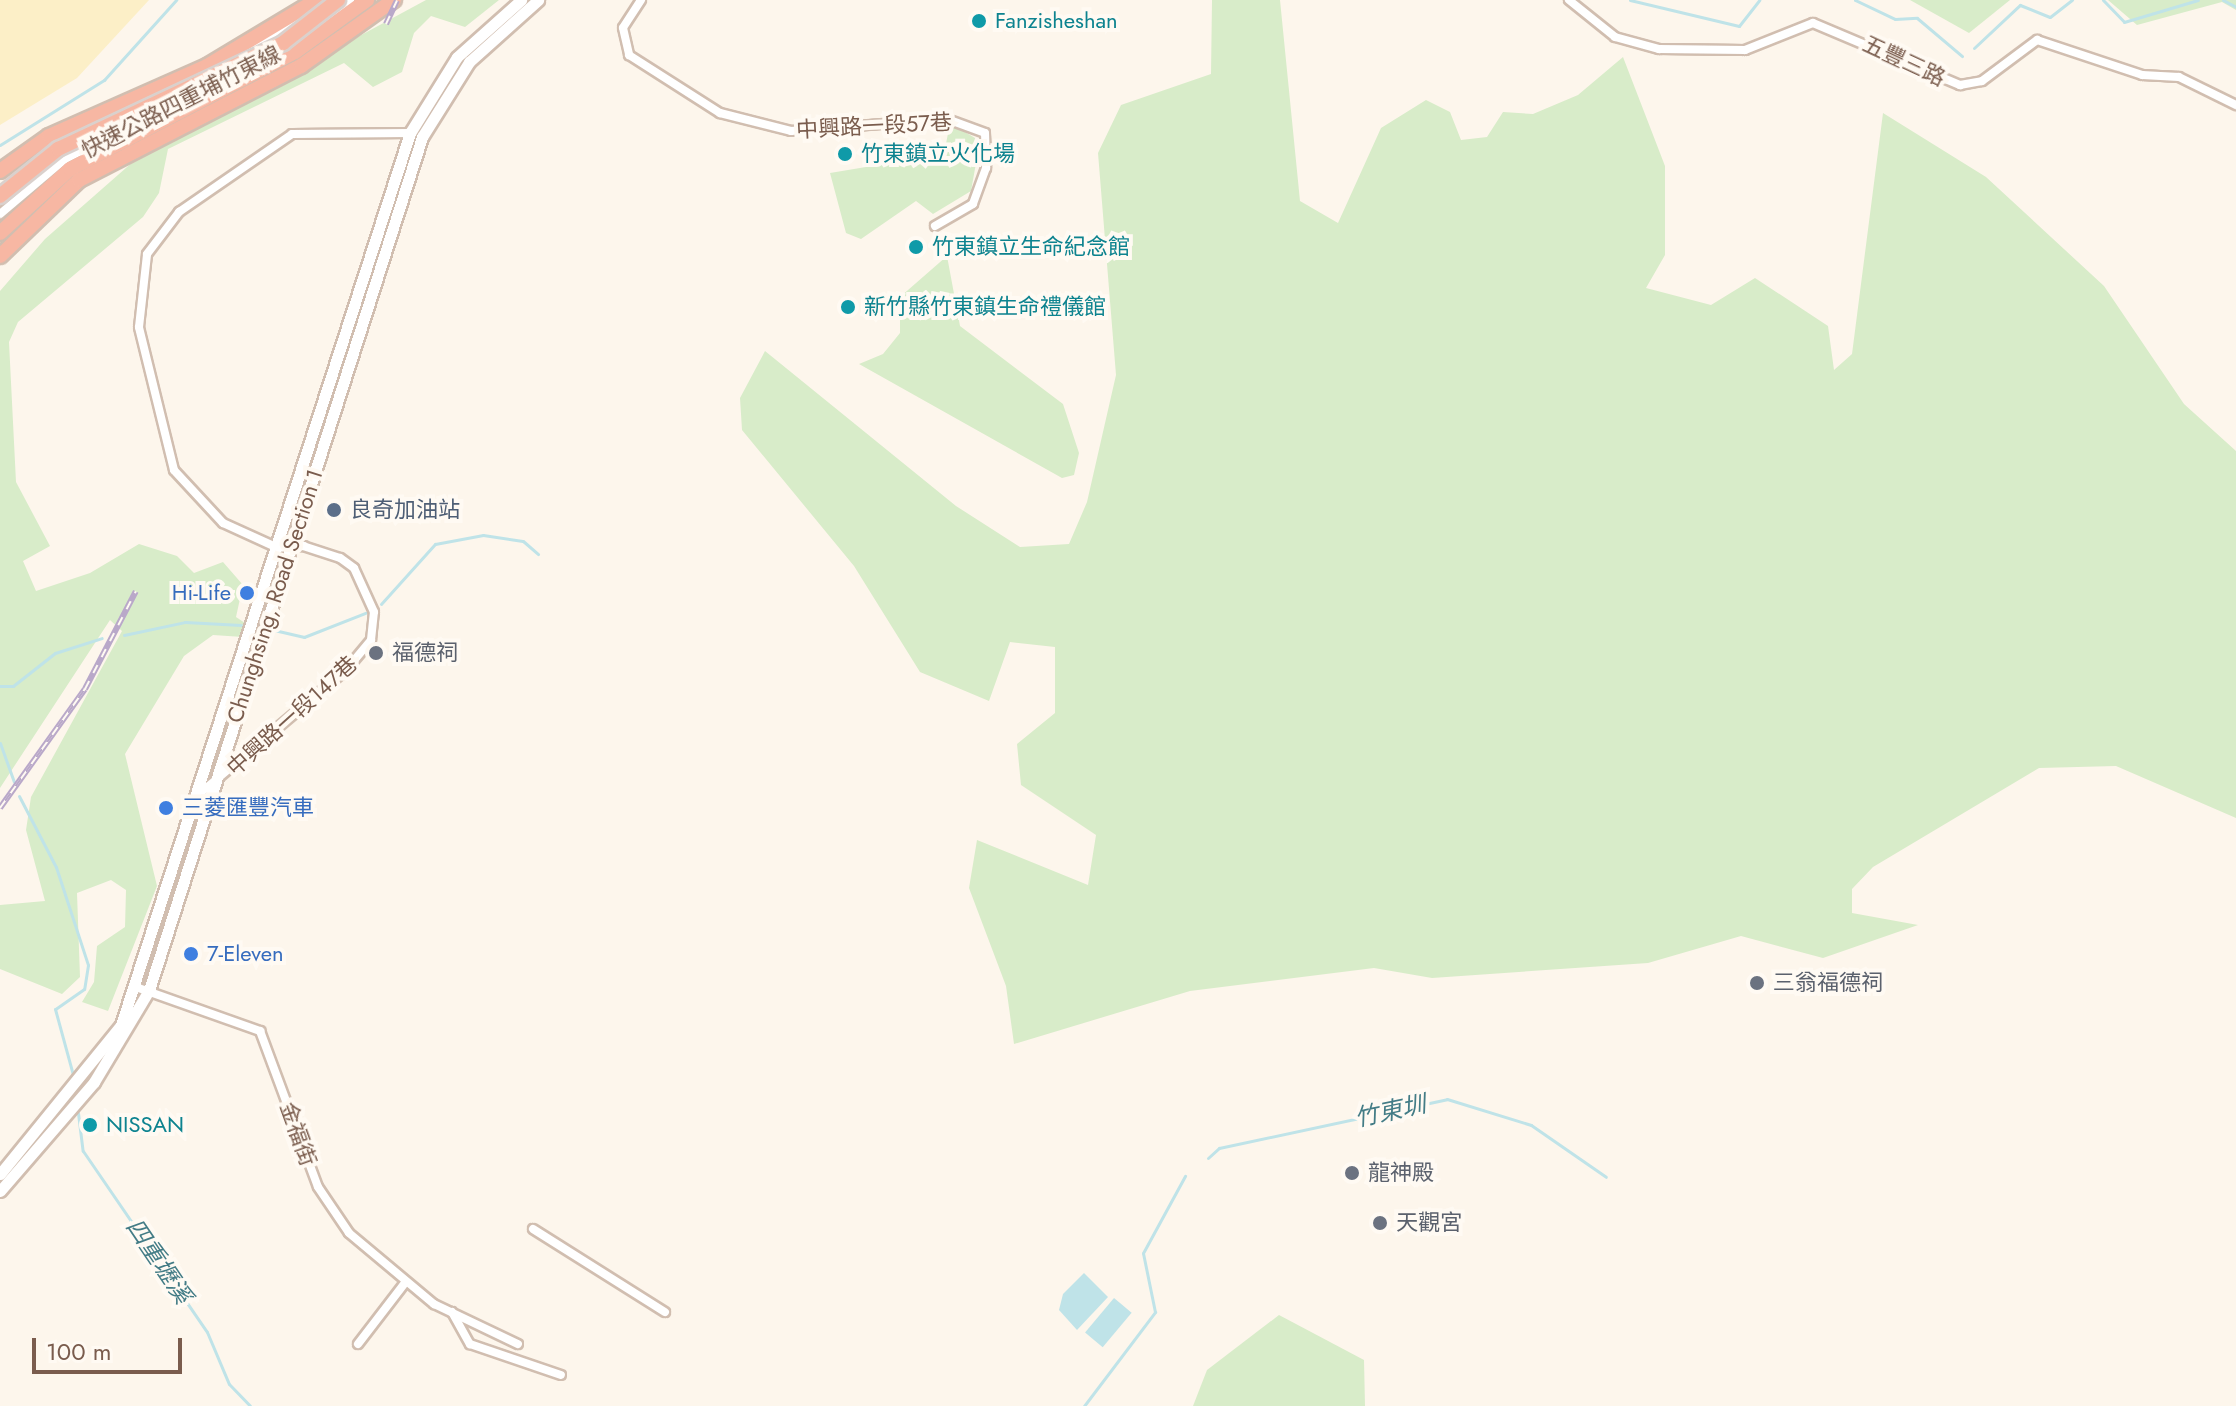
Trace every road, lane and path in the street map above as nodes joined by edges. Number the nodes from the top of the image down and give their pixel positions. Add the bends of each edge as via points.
1 (317, 0) edge
2 (326, 0) edge
3 (338, 0) edge
4 (350, 0) edge
5 (367, 0) edge
6 (394, 0) edge
7 (521, 0) edge
8 (538, 0) edge
9 (641, 0) edge
10 (1569, 0) edge
11 (2236, 105) edge
12 (410, 133) junction
13 (110, 136) junction
14 (0, 171) edge
15 (1, 210) edge
16 (935, 226) dead end
17 (0, 233) edge
18 (0, 256) edge
19 (278, 548) junction
20 (292, 549) junction
21 (214, 786) junction
22 (198, 795) junction
23 (136, 987) junction
24 (149, 990) junction
25 (0, 1174) edge
26 (0, 1191) edge
27 (533, 1229) dead end
28 (404, 1284) junction
29 (451, 1312) junction
30 (665, 1312) dead end
31 (358, 1344) dead end
32 (518, 1344) dead end
33 (561, 1375) dead end

1 - 14 highway via 207,66 49,136
2 - 13 street
3 - 15 highway, bridge via 283,43 58,149
4 - 13 street via 290,45
5 - 17 highway, 快速公路四重埔竹東線 via 295,52 70,169
6 - 18 highway, 快速公路四重埔竹東線 via 301,66 79,180
7 - 12 main road, Chunghsing, Road Section 1 via 457,57
8 - 20 main road, Chunghsing, Road Section 1 via 469,62 422,137
9 - 16 street, 中興路一段57巷 via 623,28 629,55 720,113 791,131 947,119 985,133 986,168 973,204
10 - 11 street, 五豐三路 via 1615,37 1659,49 1745,50 1813,23 1960,85 1982,81 2037,40 2142,75 2179,77
12 - 19 main road, Chunghsing, Road Section 1
12 - 19 street via 312,128 292,134 179,212 147,254 138,288 146,372 174,470 205,510
13 - 15 street via 65,159
19 - 20 street, 中興路一段147巷
19 - 22 main road, Chunghsing, Road Section 1
20 - 21 main road, Chunghsing, Road Section 1
20 - 21 street, 中興路一段147巷 via 323,552 354,568 374,612 371,640
21 - 22 street, 中興路一段147巷
21 - 24 main road, Chunghsing, Road Section 1
22 - 23 main road, Chunghsing, Road Section 1
23 - 24 street, 金福街
23 - 25 main road, Chunghsing, Road Section 1 via 87,1074
24 - 26 main road, Chunghsing, Road Section 1 via 94,1082
24 - 28 street, 金福街 via 260,1031 318,1187 349,1233
27 - 30 street
28 - 29 street, 金福街
28 - 31 street
29 - 32 street, 金福街
29 - 33 street, 金福街 via 470,1344

